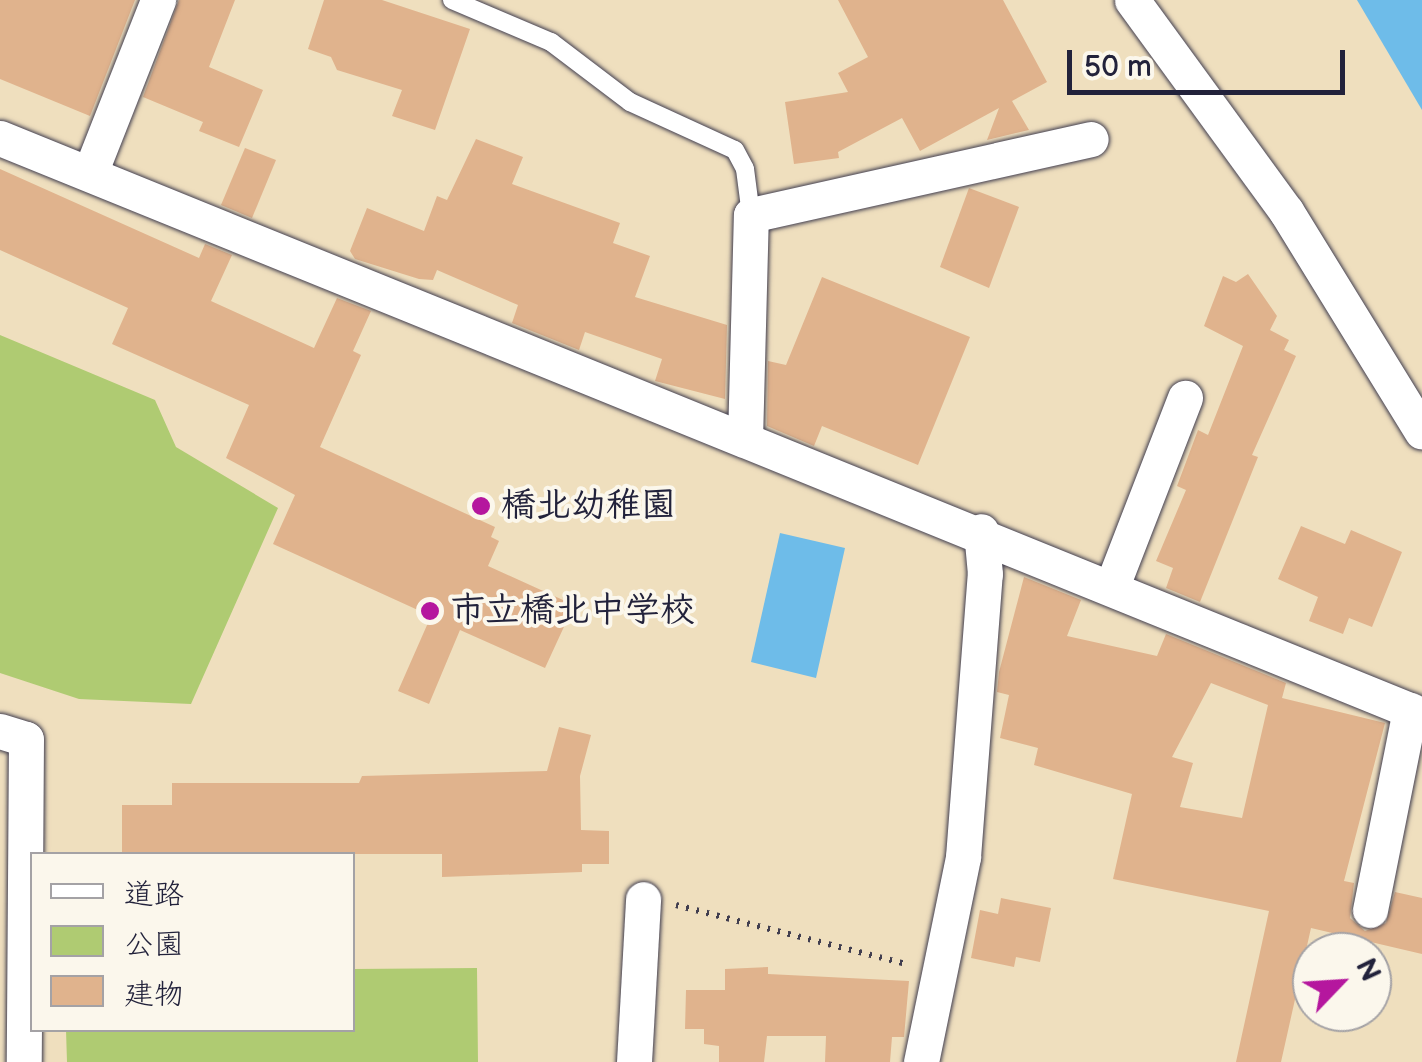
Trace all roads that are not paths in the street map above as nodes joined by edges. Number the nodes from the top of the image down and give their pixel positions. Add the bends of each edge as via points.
1 (158, 0) edge
2 (452, 0) edge
3 (1132, 0) edge
4 (0, 138) edge
5 (1091, 139) dead end
6 (90, 173) junction
7 (751, 215) junction
8 (1185, 398) dead end
9 (1422, 432) edge
10 (745, 440) junction
11 (982, 531) junction
12 (1112, 586) junction
13 (1416, 713) edge
14 (0, 731) edge
15 (642, 899) road end
16 (1370, 910) dead end
17 (24, 1062) edge
18 (634, 1062) edge
19 (921, 1062) edge

1 - 6 street
2 - 7 lane via 551,42 630,102 736,150
3 - 9 street via 1286,211
4 - 6 street
5 - 7 street
6 - 10 street
7 - 10 street
8 - 12 street
10 - 11 street
11 - 12 street
11 - 19 street via 986,574 963,857
12 - 13 street
13 - 16 street
14 - 17 street via 26,739
15 - 18 street

